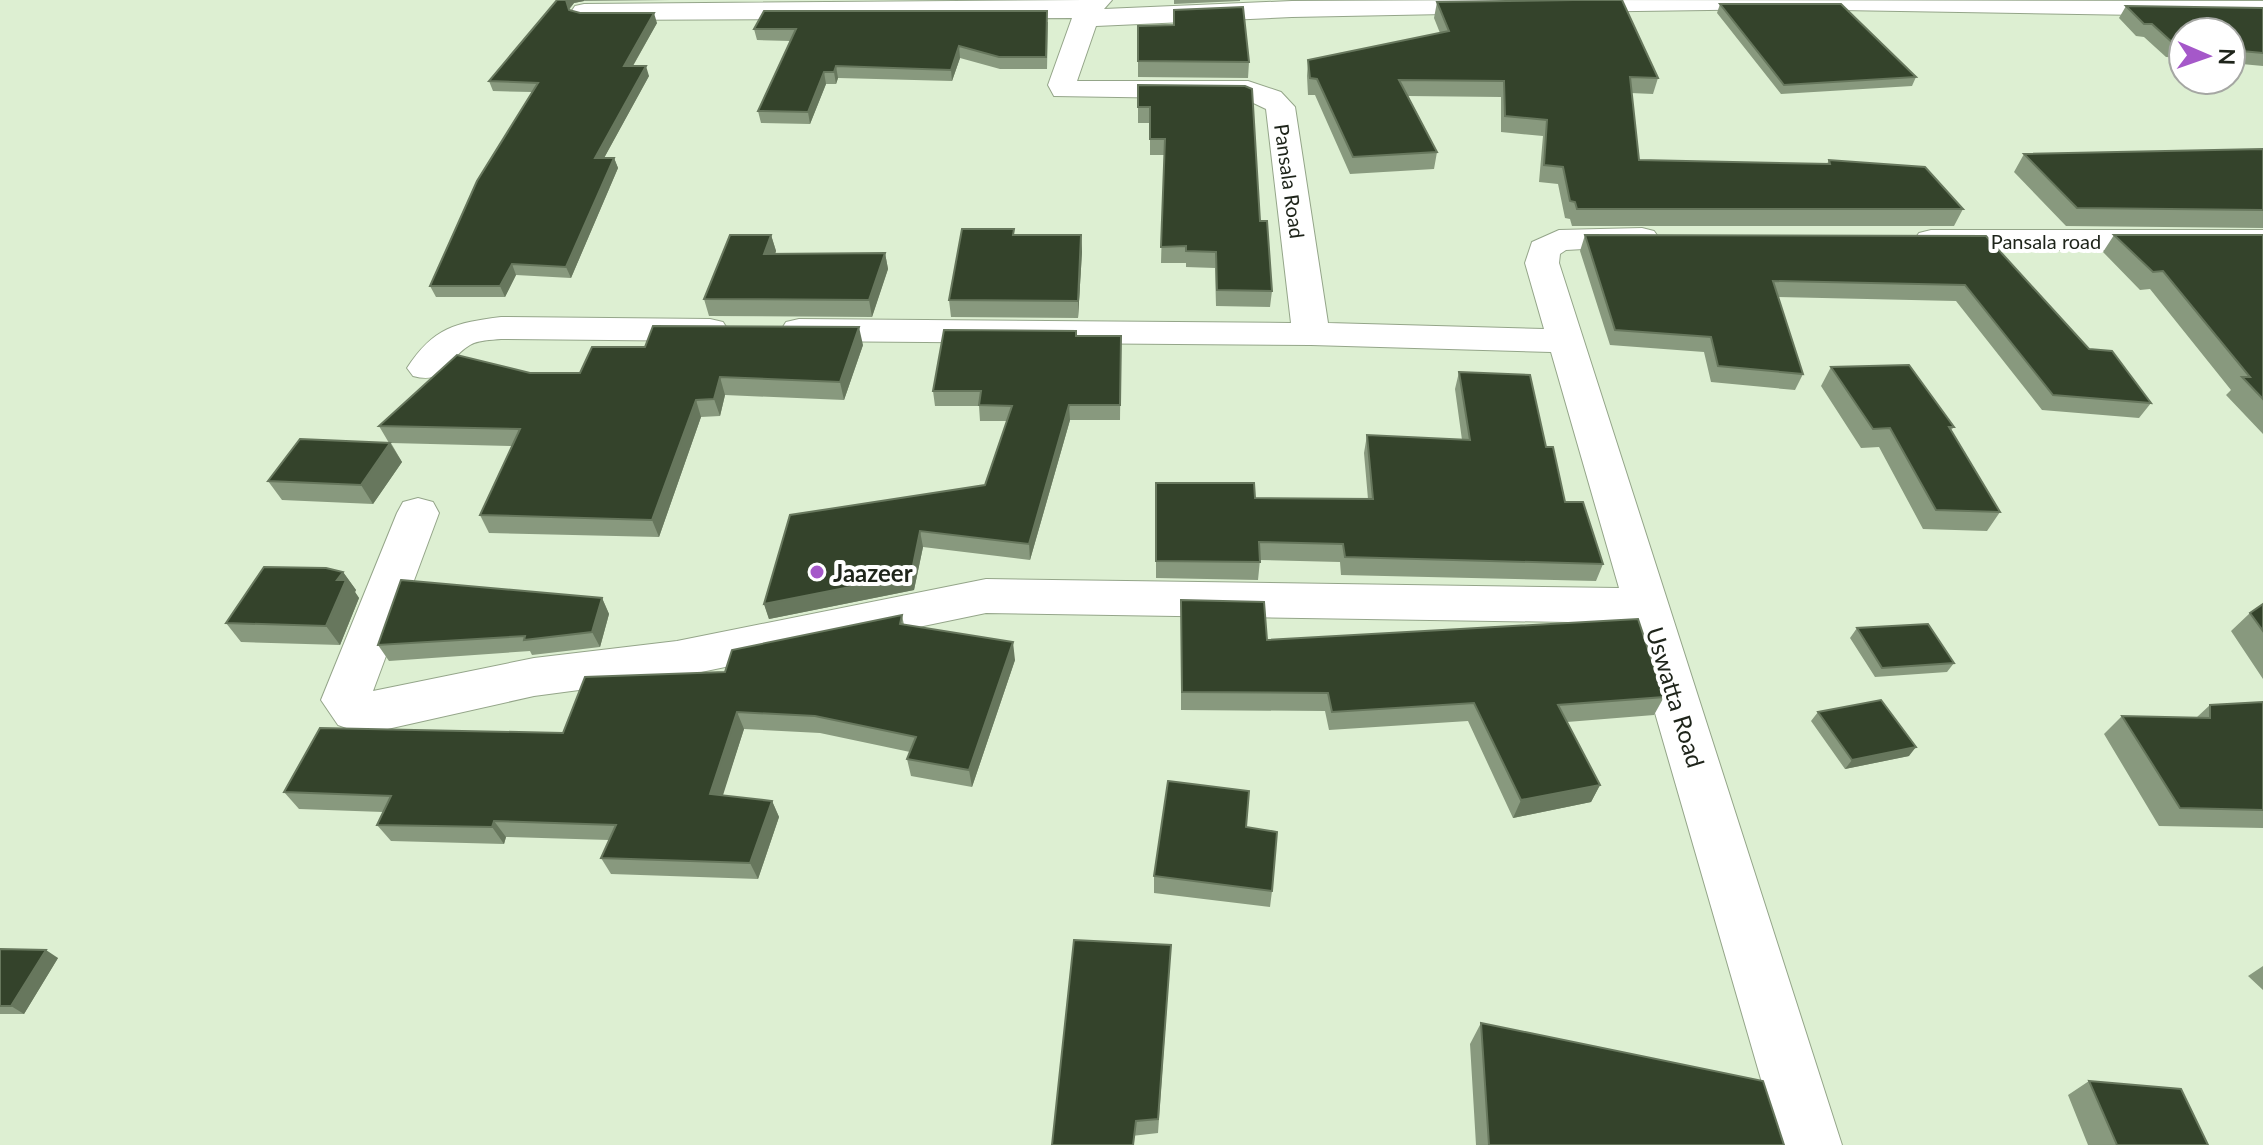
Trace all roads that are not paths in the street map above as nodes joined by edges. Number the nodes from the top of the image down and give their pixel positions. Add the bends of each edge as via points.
1 (1092, 9) edge
2 (2263, 9) edge
3 (584, 12) edge
4 (1680, 238) edge
5 (1903, 240) edge
6 (2263, 240) edge
7 (1311, 334) junction
8 (1565, 341) junction
9 (426, 368) dead end
10 (418, 513) dead end
11 (1649, 606) junction
12 (1811, 1145) edge

1 - 2 street via 1781,1
1 - 3 street
1 - 7 street, Pansala Road via 1064,90 1248,90 1280,107
4 - 8 street, Uswatta Road via 1572,238 1544,249 1542,263
5 - 6 street, Pansala road
7 - 8 street
7 - 9 street via 501,328 463,333
8 - 11 street, Uswatta Road
10 - 11 street via 345,700 355,711 383,710 534,677 677,659 986,596
11 - 12 street, Uswatta Road

